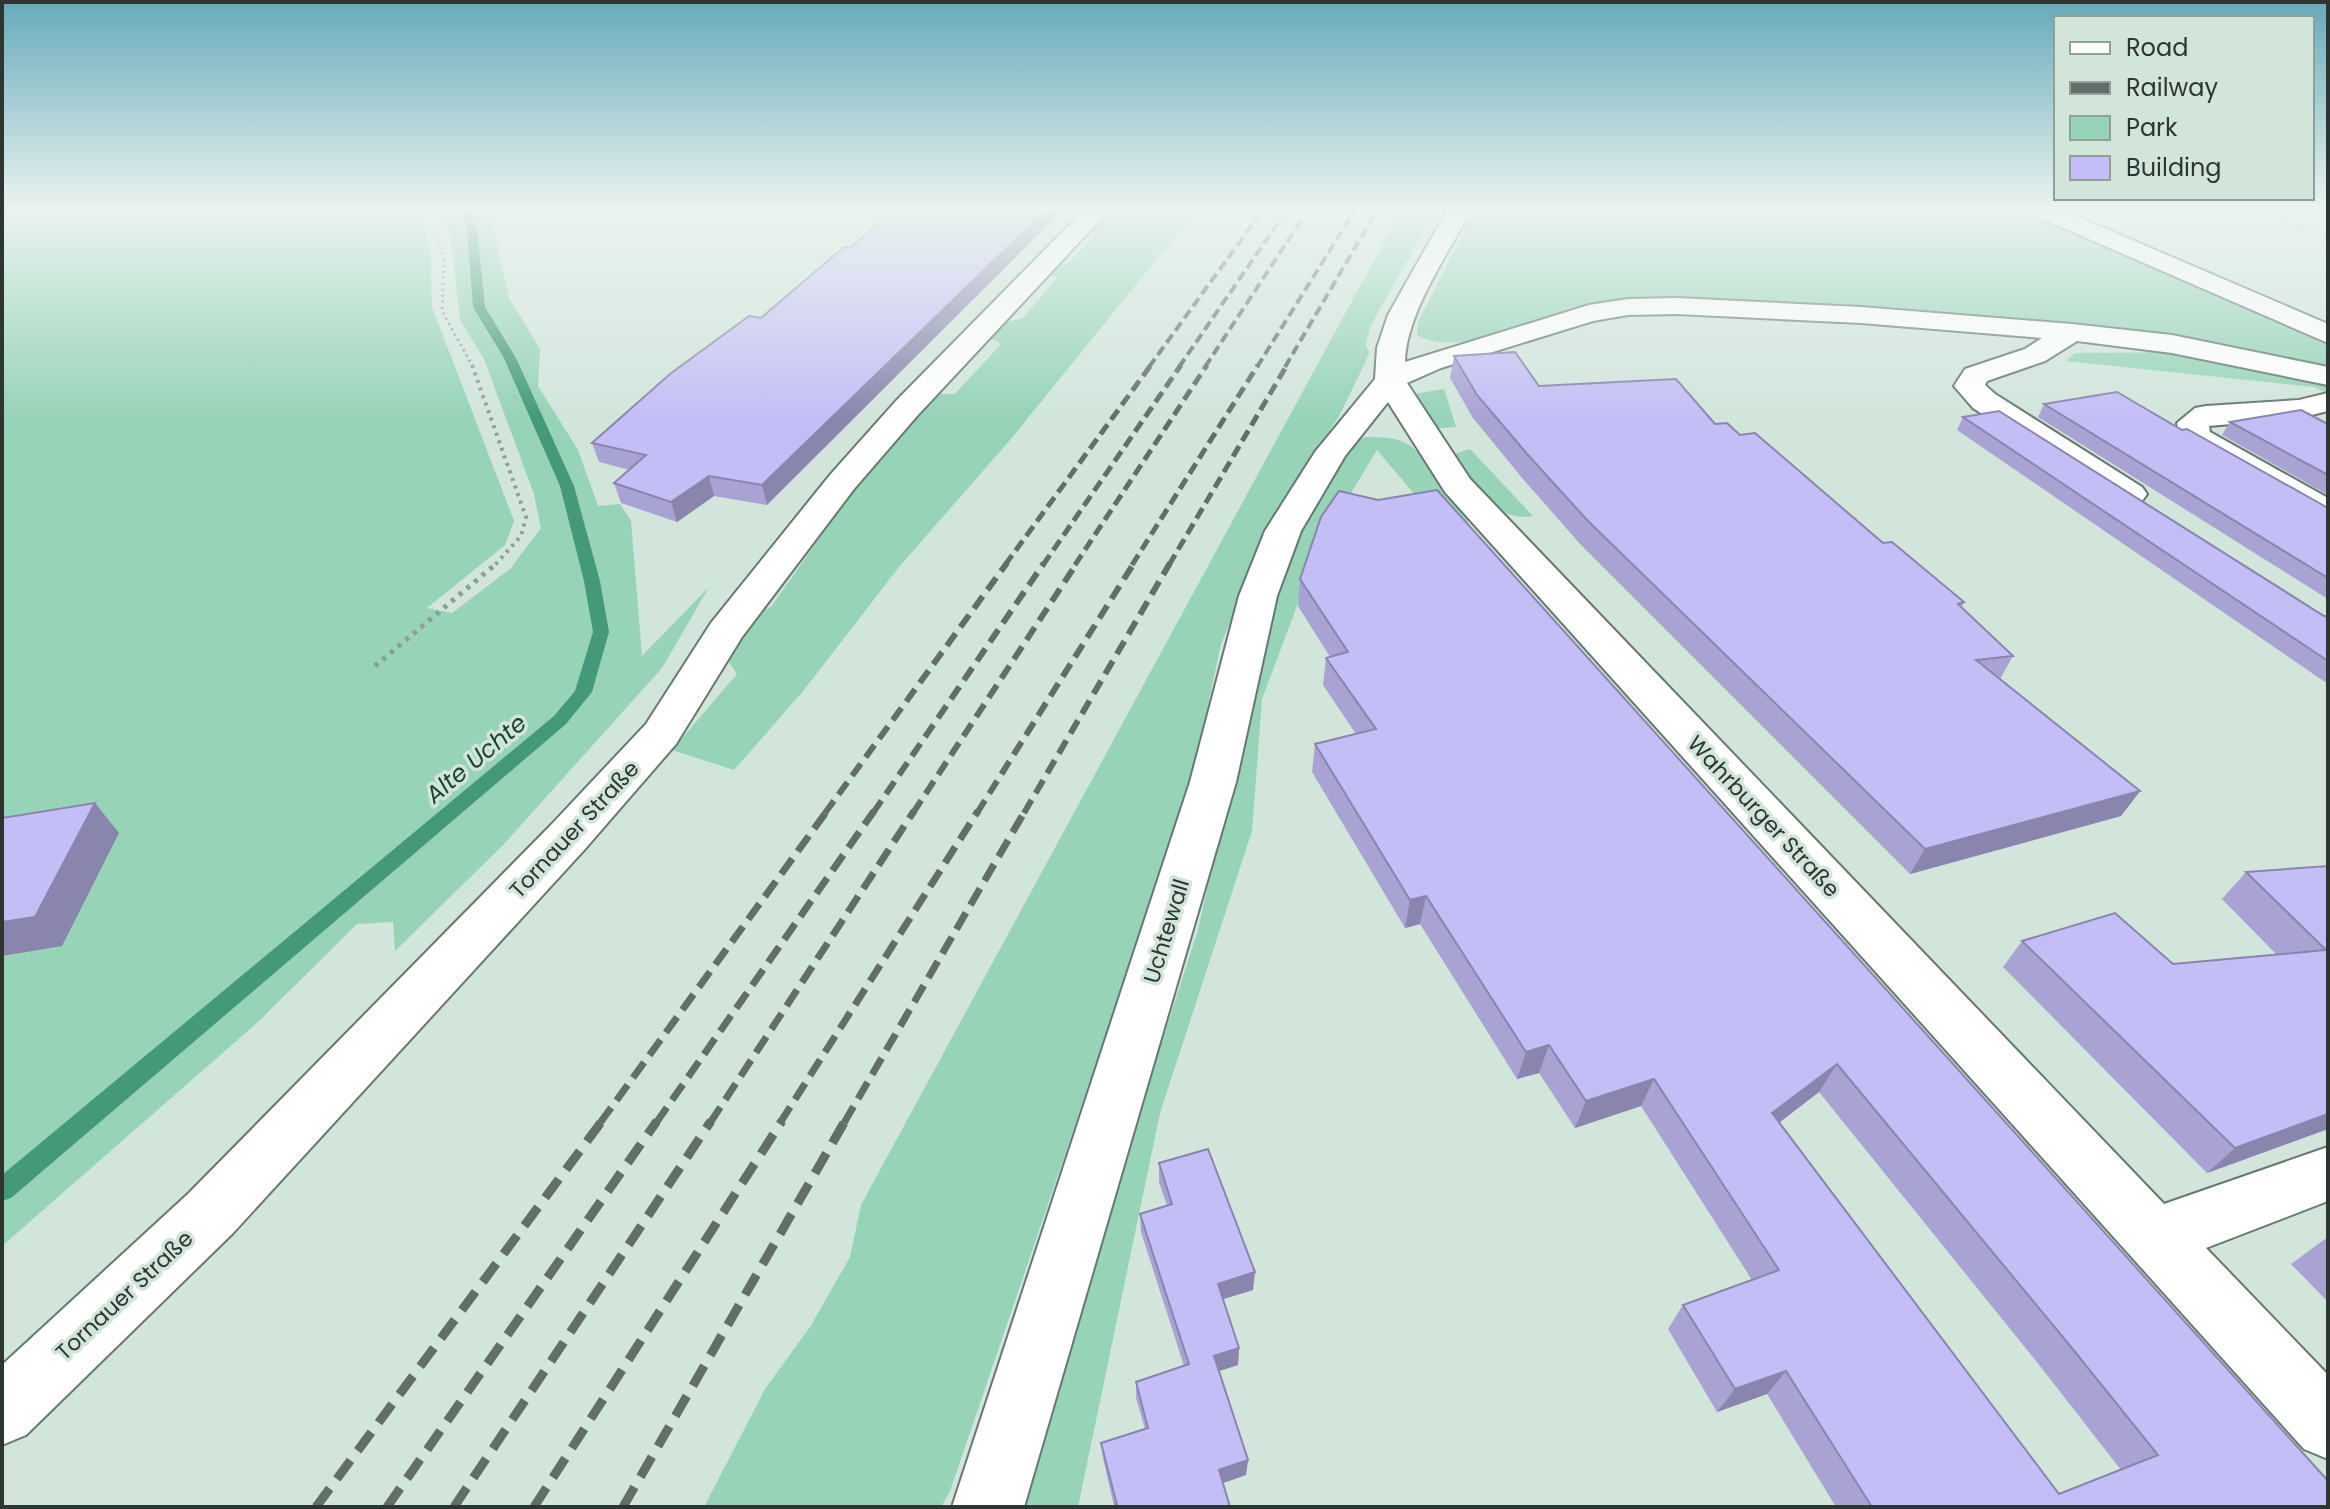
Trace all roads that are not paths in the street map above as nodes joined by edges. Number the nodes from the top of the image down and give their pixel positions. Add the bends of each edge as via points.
1 (1032, 277) edge
2 (1423, 277) edge
3 (2197, 277) edge
4 (2072, 332) junction
5 (2328, 334) edge
6 (2328, 376) edge
7 (1390, 380) junction
8 (2314, 405) edge
9 (2328, 424) edge
10 (2156, 510) edge
11 (2328, 512) edge
12 (2328, 1174) edge
13 (2156, 1237) junction
14 (2, 1411) edge
15 (2328, 1425) edge
16 (988, 1507) edge

1 - 14 street, Tornauer Straße via 842,482 725,632 661,734 568,837 211,1213
2 - 7 street via 1391,348
3 - 5 street
4 - 6 street via 2185,346
4 - 7 street via 1779,310 1628,307 1514,336
4 - 10 street via 2035,355 1976,375 1969,386 1984,401
7 - 13 street, Wahrburger Straße via 1457,485
7 - 16 street, Uchtewall via 1331,452 1283,531 1258,596 1213,782
8 - 9 street
8 - 11 street via 2206,415 2193,423 2195,437
12 - 13 street
13 - 15 street, Wahrburger Straße

